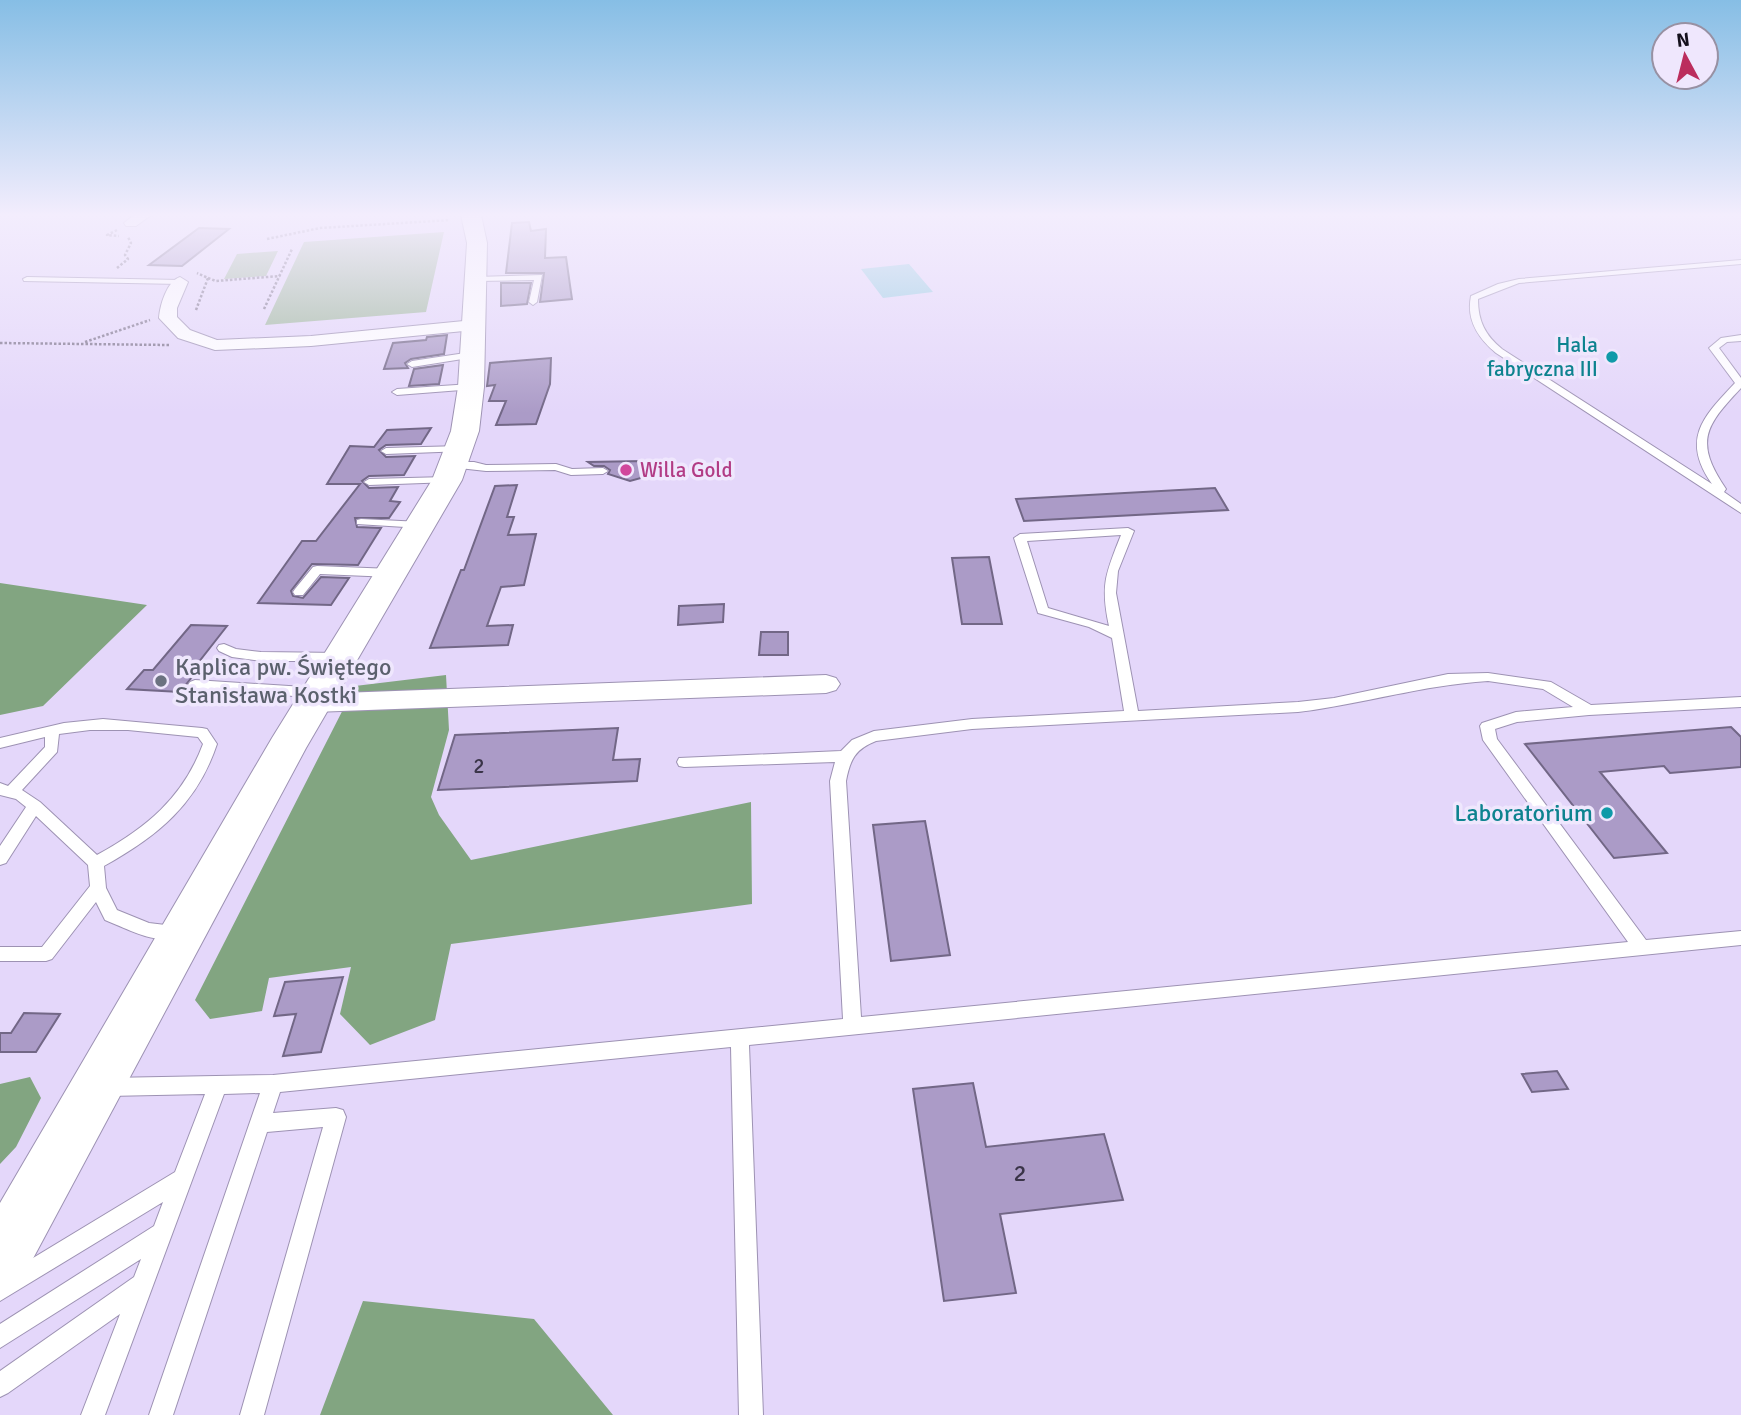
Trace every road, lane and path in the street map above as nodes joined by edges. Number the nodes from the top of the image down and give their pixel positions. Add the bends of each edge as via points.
1 (185, 281) edge
2 (207, 281) edge
3 (278, 281) edge
4 (475, 281) edge
5 (537, 281) edge
6 (1519, 281) edge
7 (533, 302) dead end
8 (169, 308) junction
9 (264, 309) dead end
10 (196, 310) dead end
11 (1741, 338) edge
12 (82, 343) junction
13 (0, 344) edge
14 (215, 345) junction
15 (472, 356) junction
16 (412, 364) dead end
17 (397, 392) dead end
18 (386, 451) dead end
19 (454, 465) junction
20 (603, 471) dead end
21 (369, 482) dead end
22 (1728, 499) junction
23 (1741, 510) edge
24 (361, 522) dead end
25 (421, 525) junction
26 (392, 573) junction
27 (299, 592) dead end
28 (1117, 635) junction
29 (224, 648) dead end
30 (342, 657) junction
31 (826, 684) dead end
32 (195, 685) dead end
33 (317, 698) junction
34 (1741, 702) edge
35 (1589, 710) junction
36 (1131, 713) junction
37 (52, 731) junction
38 (0, 743) edge
39 (843, 756) junction
40 (684, 762) dead end
41 (6, 790) edge
42 (35, 806) junction
43 (0, 859) edge
44 (96, 863) junction
45 (98, 888) junction
46 (185, 932) junction
47 (1741, 939) edge
48 (1643, 948) junction
49 (0, 954) edge
50 (853, 1028) junction
51 (740, 1039) junction
52 (273, 1084) junction
53 (98, 1087) junction
54 (217, 1087) junction
55 (260, 1124) junction
56 (182, 1178) junction
57 (161, 1234) junction
58 (0, 1260) edge
59 (142, 1284) junction
60 (0, 1290) edge
61 (0, 1337) edge
62 (0, 1385) edge
63 (93, 1415) edge
64 (161, 1415) edge
65 (252, 1415) edge
66 (751, 1415) edge

1 - 8 street
2 - 10 path
3 - 9 path
4 - 15 main road
5 - 7 lane
6 - 22 lane via 1474,298 1473,318 1487,342
8 - 12 path via 120,332
8 - 14 street via 168,318 184,334
11 - 22 lane via 1724,340 1714,348 1740,383 1721,402 1700,443 1711,476
12 - 13 path
12 - 14 path
14 - 15 street via 311,341
15 - 16 lane
15 - 17 lane
15 - 19 main road
18 - 19 lane
19 - 20 lane
19 - 21 lane
19 - 25 main road
22 - 23 lane
24 - 25 lane
25 - 26 main road
26 - 27 lane via 317,570
26 - 30 main road
28 - 28 lane via 1042,610 1020,538 1128,531 1111,578 1110,605
28 - 36 lane
29 - 30 lane via 247,655
30 - 33 main road
31 - 33 street
32 - 33 lane
33 - 46 main road
34 - 35 lane
35 - 36 lane via 1546,685 1488,677 1448,680 1334,703
35 - 48 lane via 1516,717 1487,726 1490,740
36 - 39 lane via 899,732 859,741
37 - 38 lane
37 - 41 lane via 52,748
37 - 44 lane via 102,724 151,726 202,733 210,744 204,768 171,811 129,845
39 - 40 lane
39 - 50 lane via 838,781
41 - 42 lane
42 - 43 lane
42 - 44 lane
44 - 45 lane
45 - 46 lane via 111,915 148,930
45 - 49 lane via 47,954
46 - 53 main road
47 - 48 lane
48 - 50 lane
50 - 51 lane
51 - 52 lane
51 - 66 lane
52 - 54 lane
52 - 55 lane
53 - 54 lane
53 - 58 main road
54 - 56 lane
55 - 64 lane
55 - 65 lane via 337,1118
56 - 57 lane
56 - 60 lane
57 - 59 lane
57 - 61 lane
59 - 62 lane
59 - 63 lane

